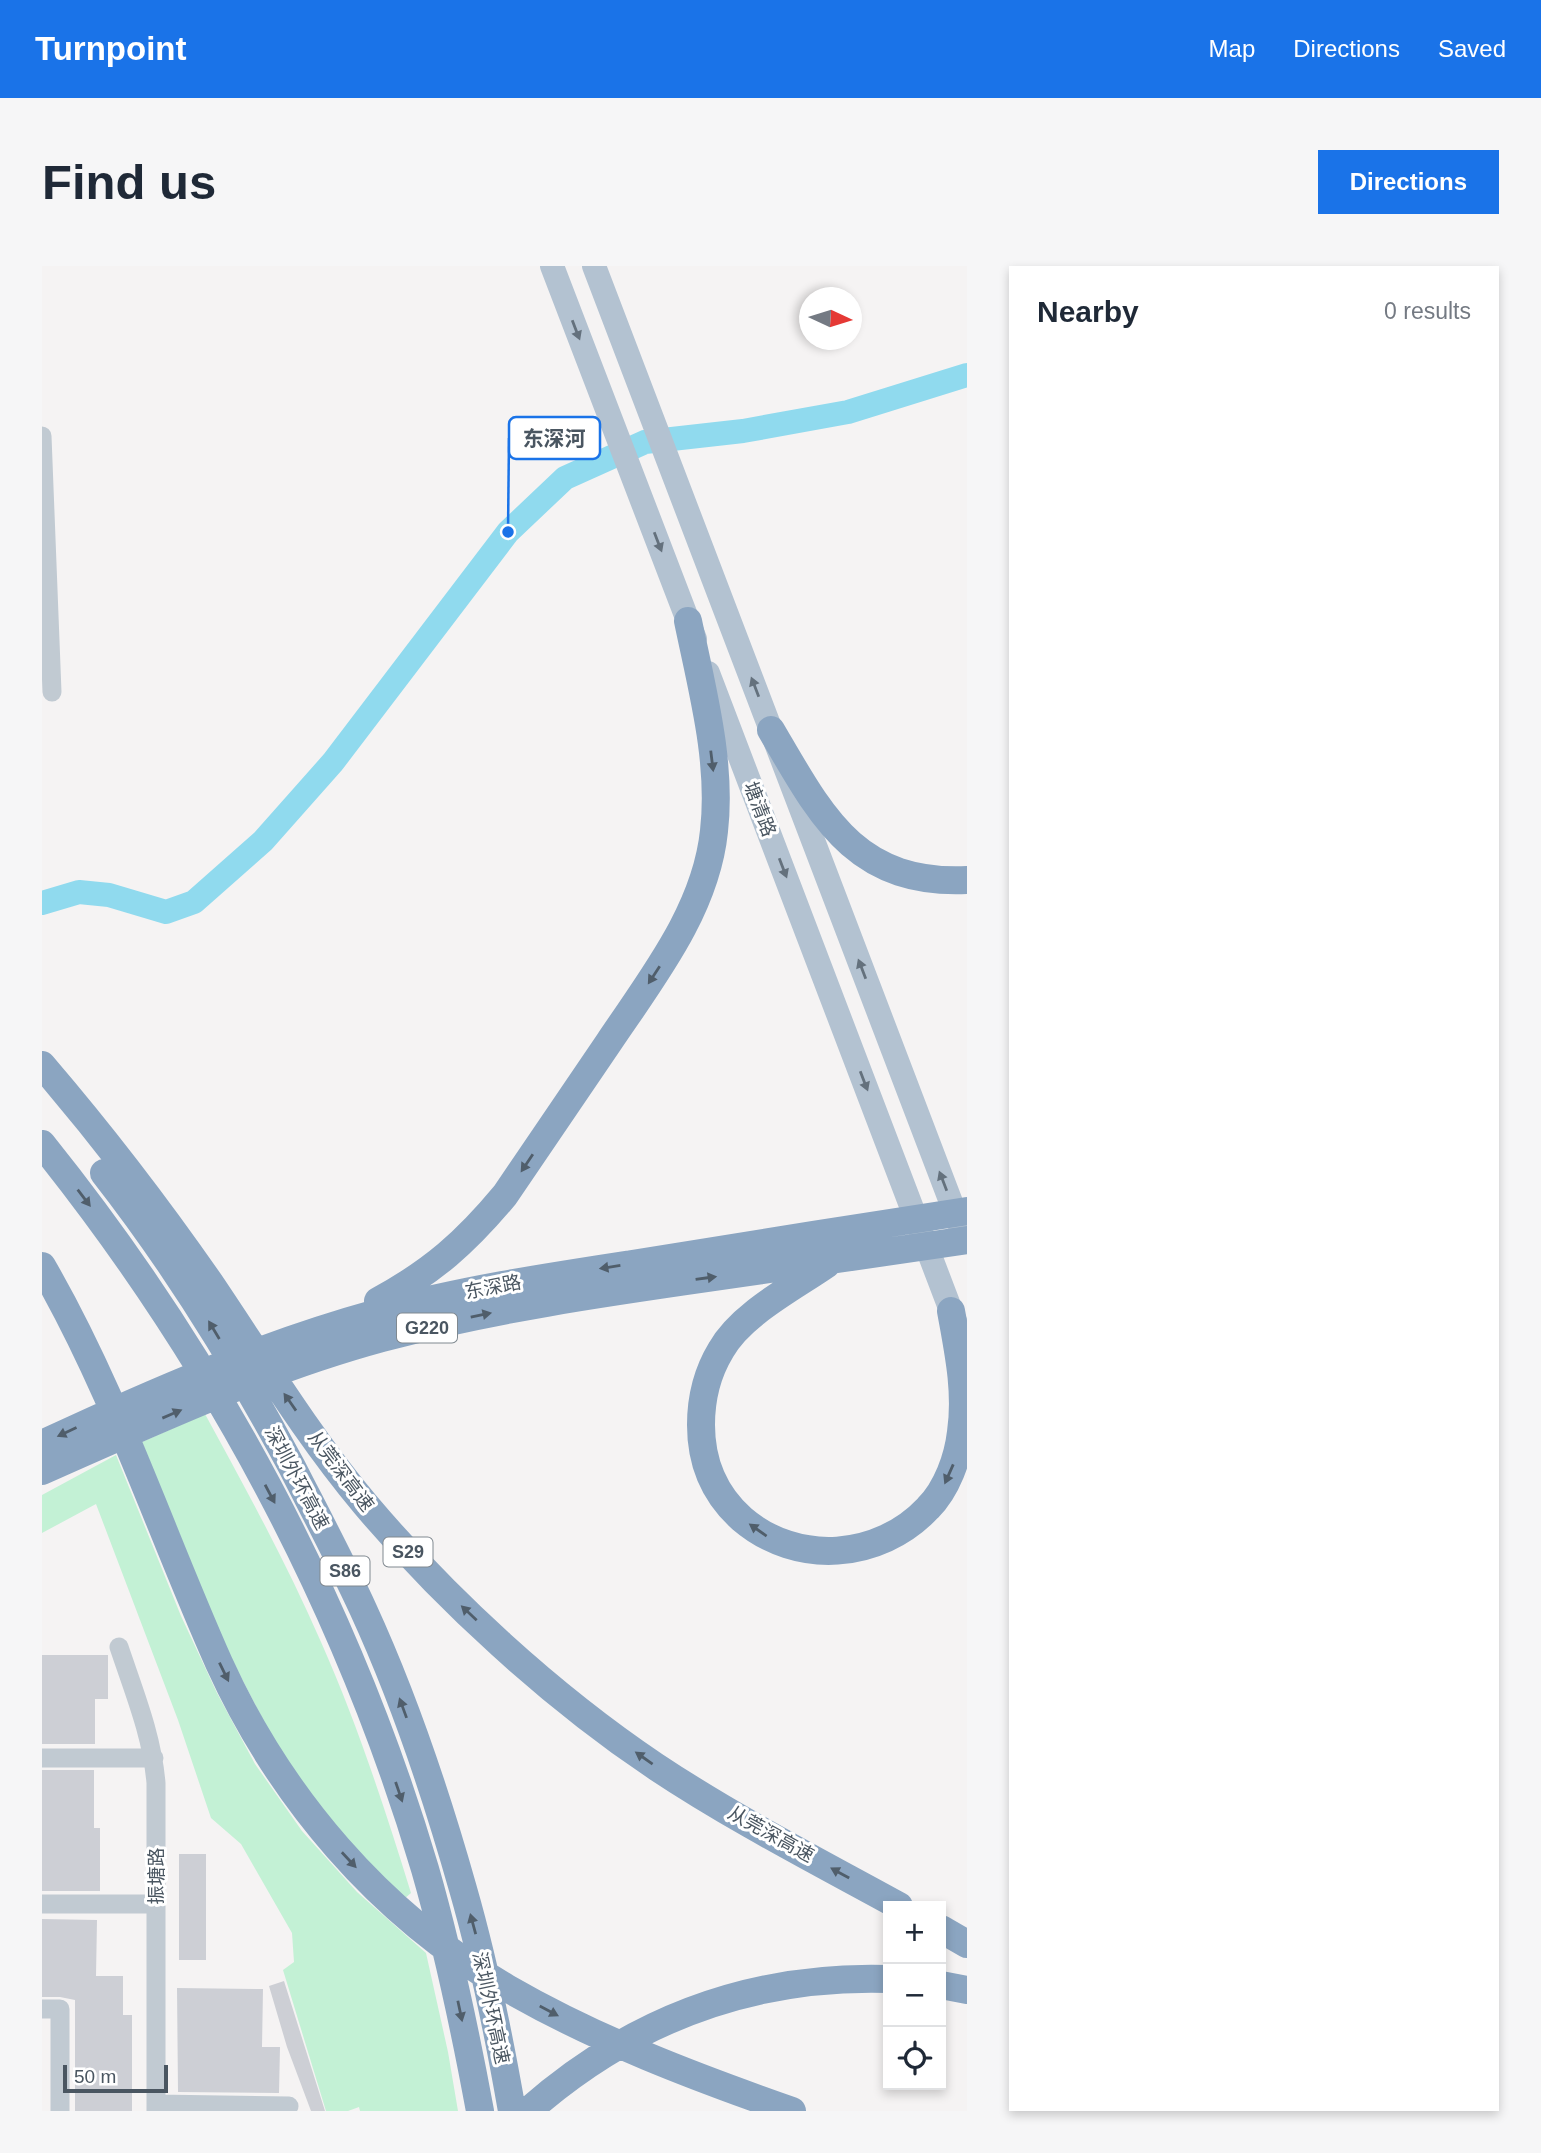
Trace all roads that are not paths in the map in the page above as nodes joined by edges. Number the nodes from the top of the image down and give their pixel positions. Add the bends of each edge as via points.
1 (552, 266) edge
2 (594, 266) edge
3 (42, 436) edge
4 (688, 621) junction
5 (52, 692) dead end
6 (771, 730) junction
7 (967, 880) edge
8 (42, 1065) edge
9 (42, 1095) edge
10 (42, 1144) edge
11 (967, 1211) edge
12 (967, 1240) edge
13 (967, 1245) edge
14 (832, 1260) junction
15 (42, 1266) edge
16 (951, 1311) junction
17 (333, 1326) junction
18 (967, 1352) edge
19 (42, 1444) edge
20 (42, 1471) edge
21 (120, 1647) dead end
22 (42, 1758) edge
23 (154, 1758) junction
24 (890, 1901) edge
25 (42, 1904) edge
26 (156, 1904) junction
27 (946, 1932) edge
28 (967, 1944) edge
29 (883, 1979) edge
30 (946, 1986) edge
31 (967, 1990) edge
32 (42, 2009) edge
33 (289, 2106) dead end
34 (156, 2108) edge
35 (60, 2111) edge
36 (480, 2111) edge
37 (512, 2111) edge
38 (528, 2111) edge
39 (792, 2111) edge

1 -> 4 main road, 塘清路
6 -> 2 main road, 塘清路
3 - 5 street
4 -> 16 main road, 塘清路
4 -> 17 highway via 709,730 716,801 709,861 699,893 656,972 484,1221 437,1266
6 - 7 highway via 830,822 862,854 901,874
13 -> 6 main road, 塘清路
24 -> 8 highway, 从莞深高速 / S29 via 655,1765 557,1693 467,1611 403,1547 344,1477 172,1231
37 -> 9 highway, 深圳外环高速 / S86 via 487,1983 459,1876 421,1759 364,1611 275,1436 200,1307 115,1186
10 -> 36 highway, 深圳外环高速 / S86 via 124,1252 195,1359 279,1510 336,1626 424,1867
11 -> 17 highway, 东深路 / G220 via 513,1283 417,1302
12 - 14 highway, 东深路 / G220
16 -> 14 highway via 961,1371 961,1432 951,1472 929,1508 897,1534 859,1549 818,1552 770,1539 734,1511 708,1473 702,1454 701,1403 722,1348 736,1331
20 -> 14 highway, 东深路 / G220 via 275,1373 381,1339 538,1304
15 -> 39 highway via 106,1392 233,1692 285,1781 337,1847 380,1893 479,1971 556,2015
16 - 18 main road, 塘清路
17 -> 19 highway, 东深路 / G220 via 210,1369
21 - 23 street, 振塘路
22 - 23 street
23 - 26 street, 振塘路
25 - 26 street
26 - 34 street, 振塘路
27 - 28 highway
29 - 38 highway via 802,1983 718,2001 611,2049
30 - 31 highway
32 - 35 street via 60,2009
33 - 34 street

